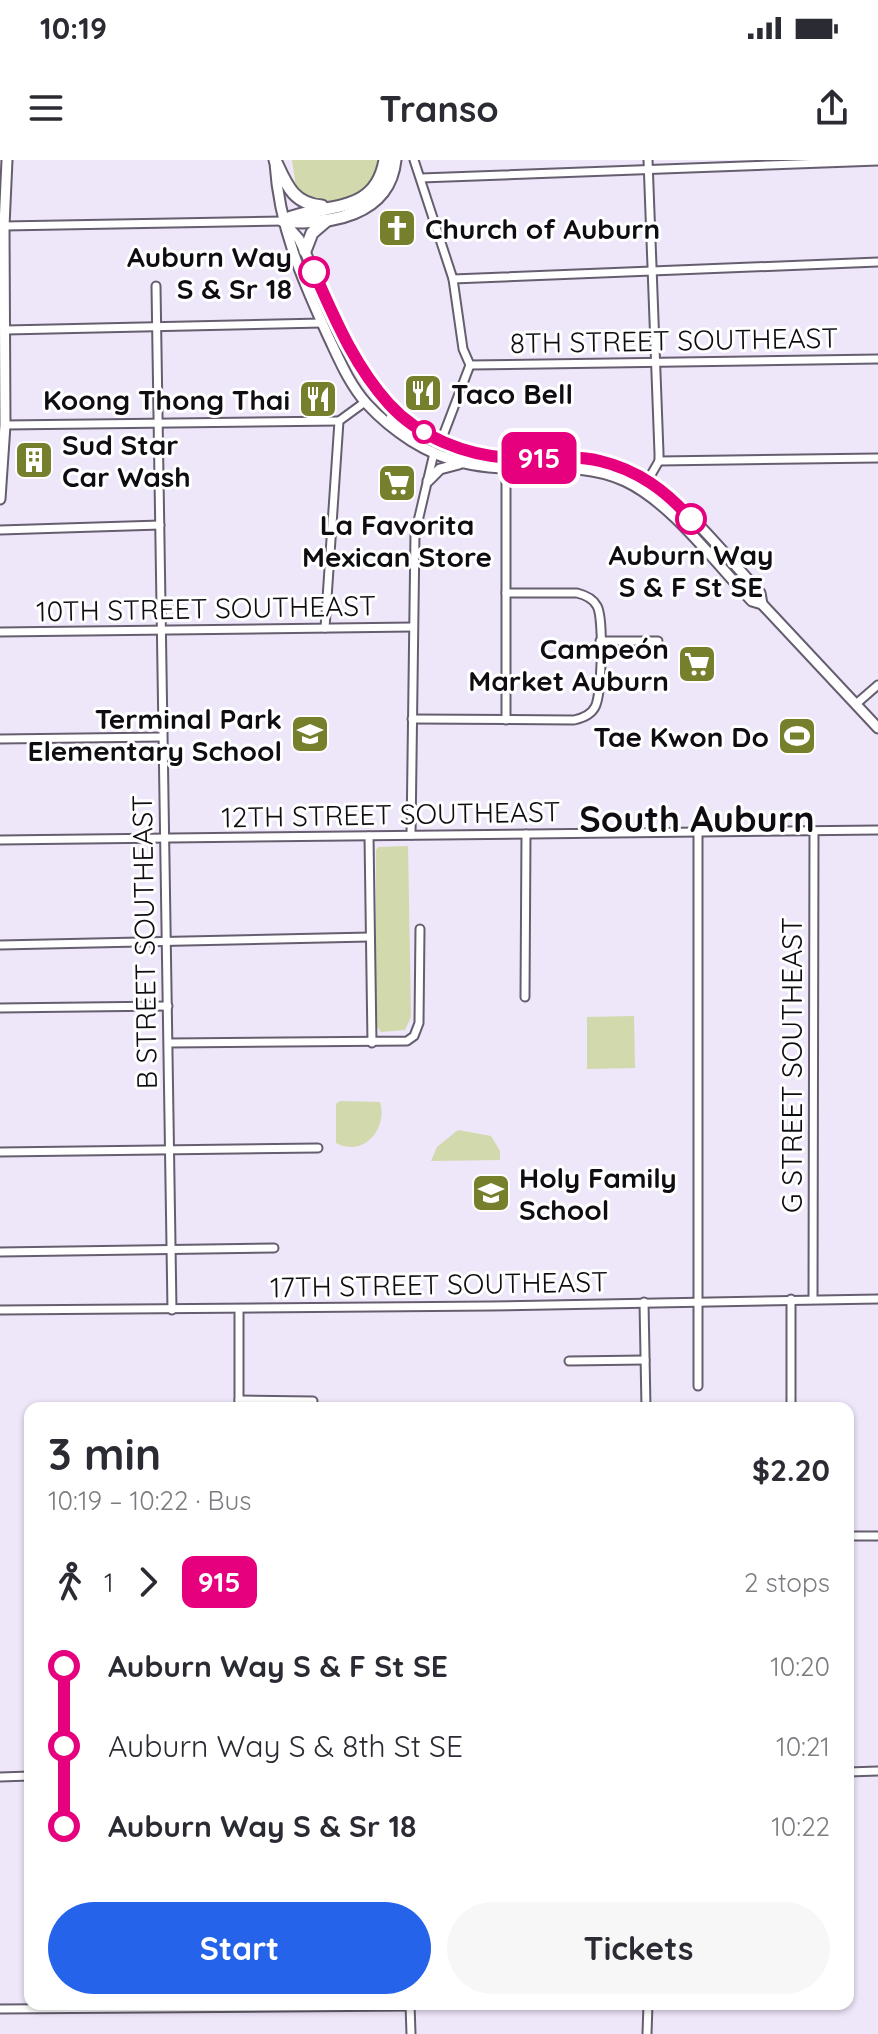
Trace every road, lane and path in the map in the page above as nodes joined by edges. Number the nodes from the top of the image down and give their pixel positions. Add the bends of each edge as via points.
1 (7, 160) edge
2 (275, 160) edge
3 (385, 160) edge
4 (395, 160) edge
5 (414, 160) edge
6 (648, 160) edge
7 (878, 161) edge
8 (648, 170) junction
9 (421, 178) junction
10 (338, 207) junction
11 (283, 221) junction
12 (327, 221) junction
13 (2, 223) edge
14 (305, 251) junction
15 (878, 262) edge
16 (653, 271) junction
17 (453, 279) junction
18 (156, 286) dead end
19 (322, 323) junction
20 (157, 326) junction
21 (6, 330) junction
22 (878, 359) edge
23 (656, 361) junction
24 (470, 365) junction
25 (365, 402) junction
26 (378, 415) junction
27 (339, 421) junction
28 (159, 423) junction
29 (5, 425) junction
30 (441, 441) junction
31 (434, 453) junction
32 (878, 458) edge
33 (659, 461) junction
34 (463, 463) junction
35 (490, 467) junction
36 (506, 468) junction
37 (648, 480) junction
38 (428, 481) junction
39 (643, 490) junction
40 (0, 499) edge
41 (160, 525) junction
42 (0, 530) edge
43 (506, 593) junction
44 (762, 604) junction
45 (413, 627) junction
46 (325, 628) junction
47 (161, 630) junction
48 (0, 632) edge
49 (600, 641) junction
50 (658, 641) dead end
51 (878, 685) edge
52 (856, 704) junction
53 (412, 719) junction
54 (506, 720) junction
55 (878, 728) edge
56 (162, 737) junction
57 (0, 739) edge
58 (878, 830) edge
59 (814, 831) junction
60 (698, 832) junction
61 (526, 834) junction
62 (411, 835) junction
63 (369, 836) junction
64 (164, 838) junction
65 (0, 840) edge
66 (420, 929) dead end
67 (370, 937) junction
68 (166, 942) junction
69 (0, 945) edge
70 (525, 997) dead end
71 (168, 1006) junction
72 (0, 1008) edge
73 (169, 1043) junction
74 (372, 1043) junction
75 (318, 1148) dead end
76 (170, 1150) junction
77 (0, 1152) edge
78 (274, 1248) dead end
79 (171, 1250) junction
80 (0, 1252) edge
81 (791, 1299) junction
82 (813, 1299) junction
83 (878, 1299) edge
84 (698, 1301) junction
85 (644, 1302) junction
86 (239, 1309) junction
87 (0, 1310) edge
88 (172, 1310) junction
89 (645, 1360) junction
90 (569, 1361) dead end
91 (698, 1386) dead end
92 (313, 1401) dead end
93 (239, 1402) edge
94 (288, 1402) edge
95 (646, 1402) edge
96 (791, 1402) edge
97 (854, 1536) edge
98 (878, 1536) edge
99 (878, 1771) edge
100 (854, 1772) edge
101 (24, 1776) edge
102 (0, 1777) edge
103 (0, 2009) edge
104 (24, 2009) edge
105 (410, 2010) edge
106 (648, 2010) edge
107 (411, 2034) edge
108 (647, 2034) edge

1 - 13 main road
2 - 10 highway via 300,201
2 - 11 main road
3 - 10 highway via 369,193
4 - 12 highway via 387,185 371,205
5 - 9 street
6 - 8 street
7 - 8 street
8 - 9 street
8 - 16 street
9 - 17 street
10 - 11 highway
11 - 12 highway
11 - 13 street
11 - 14 main road
11 - 19 main road
12 - 14 highway via 315,229
13 - 21 main road
14 - 30 main road via 360,369 390,406
15 - 16 street
16 - 17 street
16 - 23 street
17 - 24 street
18 - 20 street, B STREET SOUTHEAST
19 - 20 street
19 - 25 main road
20 - 21 street
20 - 28 street, B STREET SOUTHEAST
21 - 29 main road
22 - 23 street, 8TH STREET SOUTHEAST
23 - 24 street, 8TH STREET SOUTHEAST
23 - 33 street
24 - 30 street
25 - 26 main road
25 - 27 street
26 - 30 main road via 421,439
26 - 31 main road
27 - 28 street
27 - 46 street
28 - 29 street
28 - 41 street, B STREET SOUTHEAST
29 - 40 main road
30 - 35 main road via 451,452
30 - 37 main road via 501,457 593,460
31 - 34 main road
31 - 38 street
32 - 33 street
33 - 37 street
34 - 35 main road
34 - 38 main road via 440,469
35 - 36 main road
36 - 39 main road via 589,470
36 - 43 street
37 - 39 main road
37 - 44 main road via 760,593
38 - 45 street via 416,524
39 - 44 main road via 752,601
41 - 42 street
41 - 47 street, B STREET SOUTHEAST
43 - 49 street via 577,593 592,600 600,611
43 - 54 street
44 - 52 main road
45 - 46 street, 10TH STREET SOUTHEAST
45 - 53 street
46 - 47 street, 10TH STREET SOUTHEAST
47 - 48 street, 10TH STREET SOUTHEAST
47 - 56 street, B STREET SOUTHEAST
49 - 50 street
49 - 54 street via 599,696 593,710 576,719
51 - 52 street
52 - 55 main road
53 - 54 street
53 - 62 street
56 - 57 street
56 - 64 street, B STREET SOUTHEAST
58 - 59 street, 12TH STREET SOUTHEAST
59 - 60 street, 12TH STREET SOUTHEAST
59 - 82 street, G STREET SOUTHEAST
60 - 61 street, 12TH STREET SOUTHEAST
60 - 84 street
61 - 62 street, 12TH STREET SOUTHEAST
61 - 70 street
62 - 63 street, 12TH STREET SOUTHEAST
63 - 64 street, 12TH STREET SOUTHEAST
63 - 67 street
64 - 65 street, 12TH STREET SOUTHEAST
64 - 68 street, B STREET SOUTHEAST
66 - 74 street via 418,1028 411,1039
67 - 68 street
67 - 74 street
68 - 69 street
68 - 71 street, B STREET SOUTHEAST
71 - 72 street
71 - 73 street, B STREET SOUTHEAST
73 - 74 street
73 - 76 street, B STREET SOUTHEAST
75 - 76 street
76 - 77 street
76 - 79 street, B STREET SOUTHEAST
78 - 79 street
79 - 80 street
79 - 88 street, B STREET SOUTHEAST
81 - 82 street, 17TH STREET SOUTHEAST
81 - 84 street, 17TH STREET SOUTHEAST
81 - 96 street
82 - 83 street, 17TH STREET SOUTHEAST
84 - 85 street, 17TH STREET SOUTHEAST
84 - 91 street
85 - 86 street, 17TH STREET SOUTHEAST
85 - 89 street
86 - 88 street, 17TH STREET SOUTHEAST
86 - 93 street
87 - 88 street, 17TH STREET SOUTHEAST
89 - 90 street
89 - 95 street
92 - 94 street
97 - 98 street
99 - 100 street
101 - 102 street
103 - 104 street
105 - 107 street
106 - 108 street

